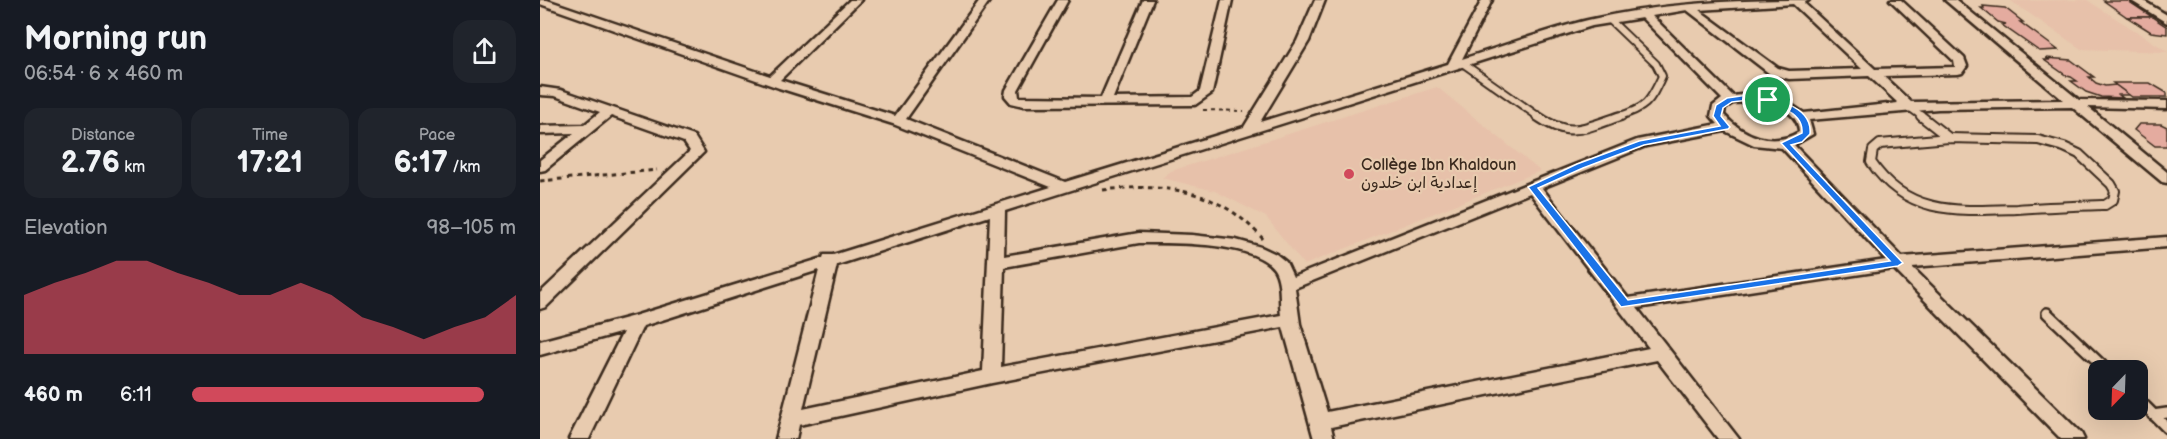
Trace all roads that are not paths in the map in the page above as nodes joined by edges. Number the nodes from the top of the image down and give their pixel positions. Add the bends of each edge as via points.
1 (856, 0) edge
2 (985, 0) edge
3 (1063, 0) edge
4 (1148, 0) edge
5 (1227, 0) edge
6 (1320, 0) edge
7 (1487, 0) edge
8 (1795, 0) edge
9 (1804, 0) edge
10 (1895, 0) edge
11 (1950, 0) edge
12 (2135, 0) edge
13 (540, 1) edge
14 (1689, 7) junction
15 (1643, 13) junction
16 (1609, 20) junction
17 (2167, 20) edge
18 (1457, 63) junction
19 (1871, 72) junction
20 (773, 80) junction
21 (540, 91) edge
22 (1730, 100) junction
23 (1105, 102) junction
24 (2075, 104) junction
25 (2167, 105) edge
26 (1908, 106) junction
27 (608, 112) junction
28 (1801, 117) junction
29 (898, 121) junction
30 (1725, 127) junction
31 (587, 129) junction
32 (540, 130) edge
33 (1250, 130) junction
34 (1949, 138) junction
35 (1785, 143) junction
36 (540, 167) edge
37 (2167, 179) edge
38 (1064, 187) junction
39 (1533, 187) junction
40 (998, 209) junction
41 (2167, 242) edge
42 (830, 260) junction
43 (997, 262) junction
44 (1898, 263) junction
45 (1288, 285) junction
46 (540, 303) edge
47 (1625, 304) junction
48 (2047, 313) dead end
49 (1289, 320) junction
50 (636, 322) junction
51 (540, 348) edge
52 (1663, 352) junction
53 (2096, 360) edge
54 (992, 376) junction
55 (2148, 410) edge
56 (2167, 413) edge
57 (2153, 415) junction
58 (792, 420) junction
59 (2167, 428) edge
60 (1322, 430) edge
61 (579, 439) edge
62 (786, 439) edge
63 (1729, 439) edge
64 (2074, 439) edge

1 - 20 street
2 - 29 street
3 - 23 street via 1011,96 1024,102
4 - 23 street
5 - 23 street via 1206,93 1195,101
6 - 33 street via 1303,40
7 - 18 street
8 - 9 street
8 - 14 street
8 - 19 street
10 - 19 street via 1960,60 1961,66 1952,71
11 - 24 street
12 - 17 street
13 - 20 street
14 - 15 street
14 - 19 street via 1774,71 1789,75
15 - 16 street
15 - 22 street
16 - 18 street
16 - 18 lane via 1656,64 1662,76 1651,100 1640,110 1577,130 1553,127
18 - 33 street
19 - 26 street
20 - 29 street
21 - 27 street via 557,93
22 - 28 street via 1768,100
22 - 30 street via 1719,106 1717,116
24 - 25 street
24 - 26 street
24 - 37 street
26 - 28 street
26 - 34 lane
27 - 31 street
27 - 46 street via 689,139 697,152
28 - 35 street via 1807,125 1806,134
29 - 38 street
30 - 35 street via 1753,141
30 - 39 street via 1642,143
31 - 32 street
31 - 36 street
33 - 38 street
34 - 34 lane via 1880,144 1873,150 1871,162 1898,192 1939,209 2105,205 2113,200 2115,191 2111,184 2079,154 2064,147 2038,140
35 - 44 street
38 - 40 street
39 - 45 street
39 - 47 street
40 - 42 street
40 - 43 street
41 - 44 street
42 - 50 street
42 - 58 street
43 - 45 street via 1139,238 1160,238 1256,250 1280,266
43 - 54 street
44 - 47 street
44 - 64 street
45 - 49 street
47 - 52 street
48 - 53 lane
49 - 54 street
49 - 60 street
50 - 51 street
50 - 61 street
52 - 60 street
52 - 63 street
54 - 58 street
55 - 57 lane
56 - 57 lane
57 - 59 lane
58 - 62 street

